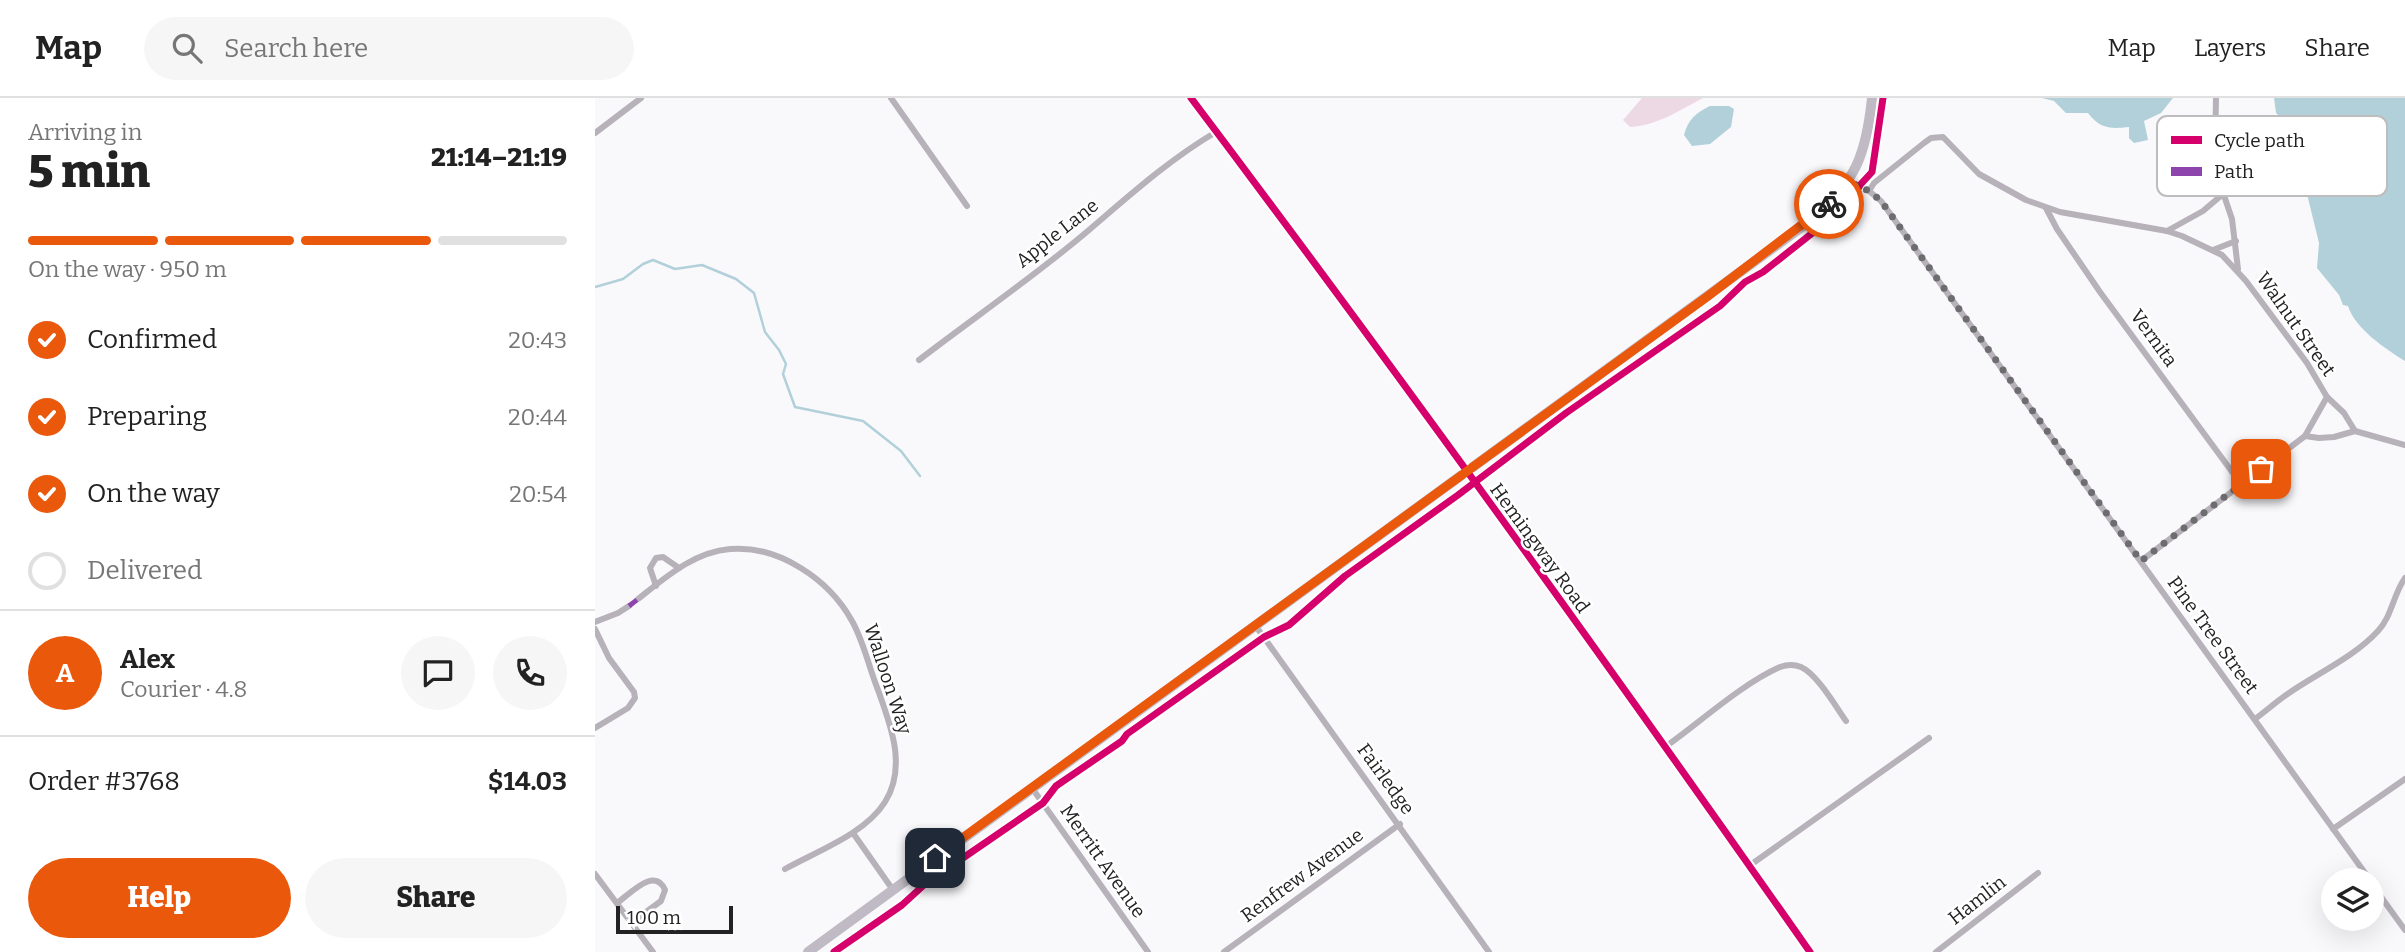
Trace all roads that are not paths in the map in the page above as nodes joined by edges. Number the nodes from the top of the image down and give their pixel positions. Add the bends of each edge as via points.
1 (641, 98) edge
2 (891, 98) edge
3 (1191, 98) edge
4 (1872, 98) edge
5 (2216, 98) edge
6 (2216, 116) edge
7 (1216, 132) junction
8 (595, 133) edge
9 (1848, 181) junction
10 (1869, 191) junction
11 (2221, 196) edge
12 (2224, 196) edge
13 (967, 206) dead end
14 (2046, 208) junction
15 (2167, 231) junction
16 (2236, 241) junction
17 (2213, 250) junction
18 (2238, 270) junction
19 (919, 360) dead end
20 (2327, 397) junction
21 (2355, 431) junction
22 (2305, 436) junction
23 (2405, 445) edge
24 (1467, 472) junction
25 (2241, 484) junction
26 (2141, 561) junction
27 (679, 568) junction
28 (2405, 578) edge
29 (656, 586) junction
30 (639, 599) dead end
31 (629, 606) dead end
32 (595, 622) edge
33 (1255, 625) junction
34 (595, 629) edge
35 (2255, 719) junction
36 (1846, 721) dead end
37 (595, 728) edge
38 (1929, 738) dead end
39 (1665, 747) junction
40 (2405, 779) edge
41 (1032, 788) junction
42 (1399, 824) junction
43 (2333, 829) junction
44 (853, 833) junction
45 (1749, 866) junction
46 (2361, 868) edge
47 (785, 869) dead end
48 (2038, 873) dead end
49 (595, 874) edge
50 (893, 890) junction
51 (2384, 901) edge
52 (617, 902) junction
53 (632, 923) junction
54 (2405, 930) edge
55 (653, 952) edge
56 (808, 952) edge
57 (1148, 952) edge
58 (1224, 952) edge
59 (1489, 952) edge
60 (1809, 952) edge
61 (1936, 952) edge

1 - 8 street
2 - 13 street
3 - 7 street, Hemingway Road
4 - 9 main road via 1866,141
5 - 6 street, Walnut Street
7 - 19 street, Apple Lane via 1129,194 1088,231
7 - 24 street, Hemingway Road
9 - 10 street, Pine Tree Street
9 - 24 main road via 1836,198 1791,235
10 - 14 street, Walnut Street via 1931,138 1943,137 1979,174
10 - 26 street, Pine Tree Street via 1881,201
11 - 15 street
12 - 16 street, Walnut Street
14 - 15 street, Walnut Street
14 - 25 street, Vernita via 2100,292
15 - 17 street, Walnut Street
16 - 17 street
16 - 18 street, Walnut Street
17 - 18 street, Walnut Street
18 - 20 street, Walnut Street
20 - 21 street, Walnut Street
20 - 22 street, Walnut Street
21 - 22 street via 2334,437
21 - 23 street
22 - 25 street
24 - 33 main road
24 - 39 street, Hemingway Road
25 - 26 street
26 - 35 street, Pine Tree Street
27 - 29 street, Walloon Way
27 - 29 street via 663,557 656,558 650,568
27 - 44 street, Walloon Way via 730,549 766,553 811,575 853,621 889,719 897,761 886,801
28 - 35 street via 2385,623 2373,636
29 - 30 street, Walloon Way
31 - 32 street
33 - 41 main road
33 - 42 street, Fairledge
34 - 37 street via 635,698 628,708
35 - 43 street, Pine Tree Street
36 - 39 street via 1807,670 1782,666
38 - 45 street
39 - 45 street, Hemingway Road
40 - 43 street
41 - 50 main road
41 - 57 street, Merritt Avenue
42 - 58 street, Renfrew Avenue
42 - 59 street, Fairledge
43 - 46 street, Pine Tree Street
44 - 47 street, Walloon Way
44 - 50 street
45 - 60 street, Hemingway Road
48 - 61 street, Hamlin
49 - 52 street
50 - 56 main road
51 - 54 street, Pine Tree Street
52 - 53 street
52 - 53 street via 650,880 663,884 661,901
53 - 55 street

